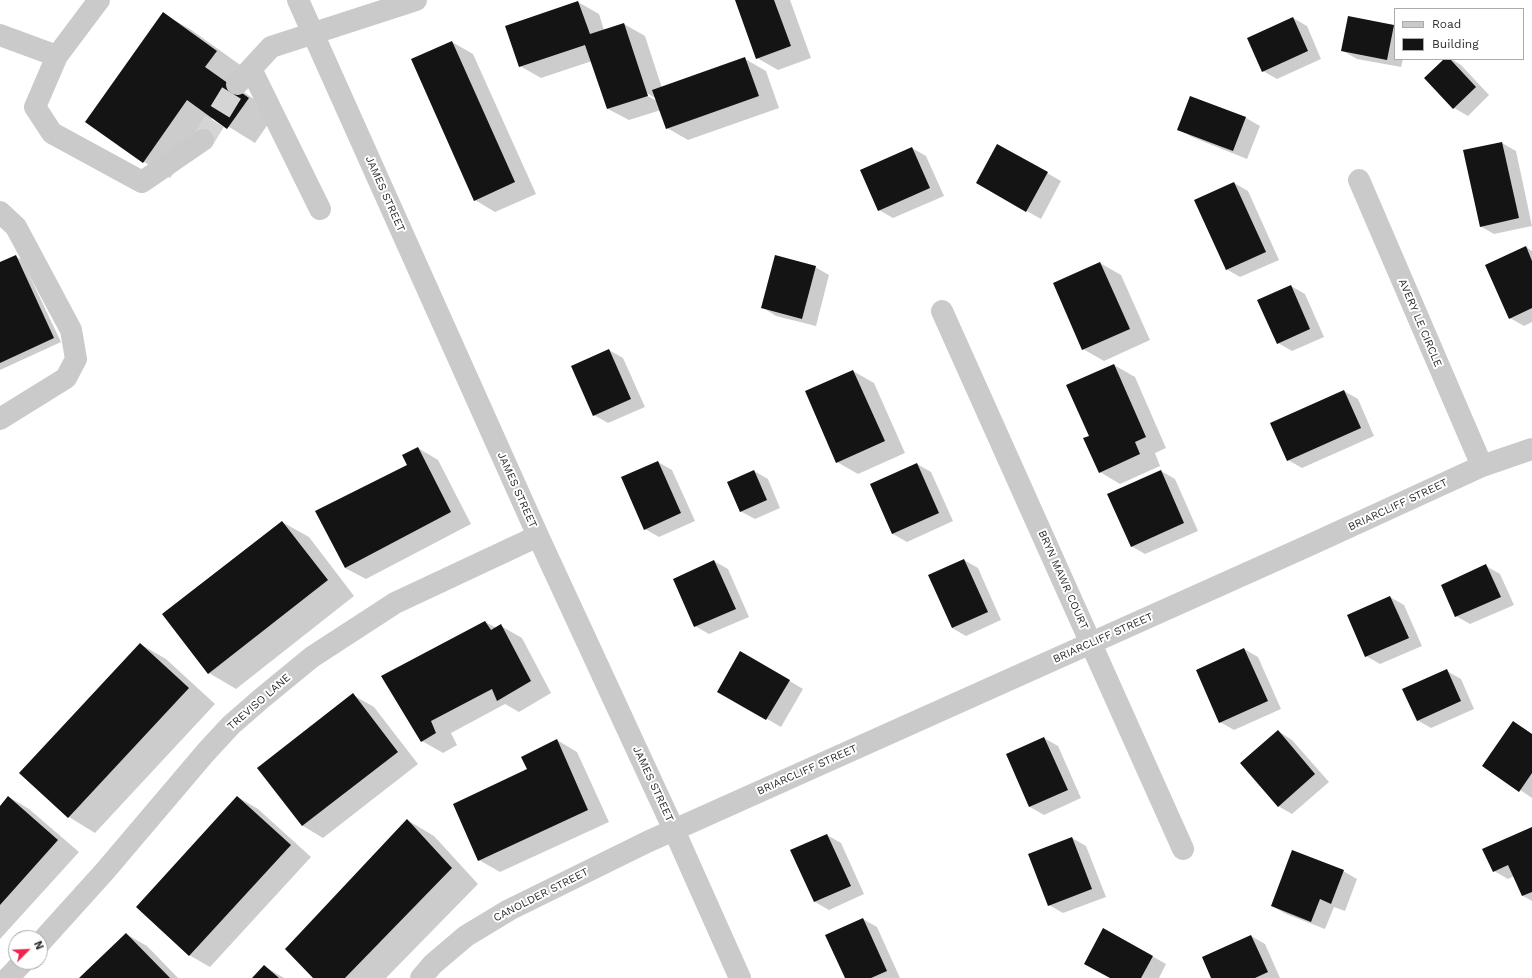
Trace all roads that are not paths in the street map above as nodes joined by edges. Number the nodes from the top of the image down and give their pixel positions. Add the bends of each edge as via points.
1 (99, 0) edge
2 (298, 0) edge
3 (416, 0) edge
4 (312, 33) junction
5 (0, 35) edge
6 (57, 56) junction
7 (204, 140) tunnel mouth
8 (1358, 180) dead end
9 (320, 209) dead end
10 (0, 212) edge
11 (942, 311) dead end
12 (0, 419) edge
13 (1532, 448) edge
14 (1482, 466) junction
15 (538, 536) junction
16 (1091, 643) junction
17 (674, 830) junction
18 (1183, 849) dead end
19 (48, 934) edge
20 (16, 970) edge
21 (8, 978) edge
22 (420, 978) edge
23 (740, 978) edge

1 - 6 street
2 - 4 street, JAMES STREET
3 - 4 street
4 - 9 street via 271,47 244,76
4 - 15 street, JAMES STREET
5 - 6 street
6 - 7 street via 35,107 52,134 142,182
8 - 14 street, AVERY LE CIRCLE
10 - 12 street via 16,227 71,330 76,359 66,378
11 - 16 street, BRYN MAWR COURT
13 - 14 street, BRIARCLIFF STREET
14 - 16 street, BRIARCLIFF STREET
15 - 17 street, JAMES STREET
15 - 19 street, TREVISO LANE via 395,603 312,657 231,725
16 - 17 street, BRIARCLIFF STREET
16 - 18 street, BRYN MAWR COURT
17 - 22 street, CANOLDER STREET via 503,914 466,936 432,964
17 - 23 street, JAMES STREET
20 - 21 street

